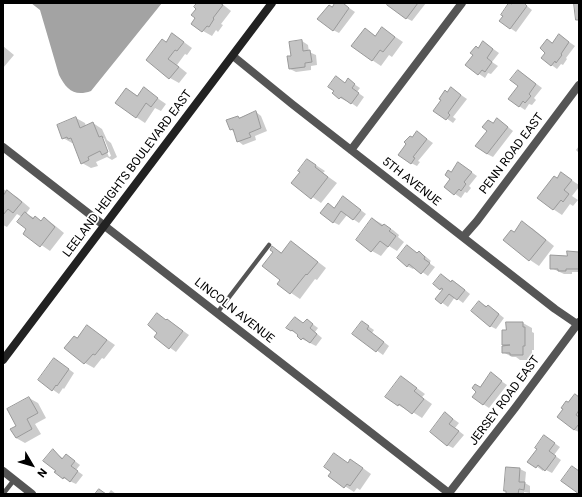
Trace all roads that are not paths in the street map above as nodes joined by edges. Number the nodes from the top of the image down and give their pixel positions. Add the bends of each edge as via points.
1 (272, 3) edge
2 (462, 3) edge
3 (232, 56) junction
4 (579, 85) edge
5 (3, 147) edge
6 (351, 150) junction
7 (104, 225) junction
8 (463, 237) junction
9 (269, 245) dead end
10 (217, 313) junction
11 (578, 323) edge
12 (3, 360) edge
13 (3, 471) edge
14 (14, 480) junction
15 (3, 494) edge
16 (32, 494) edge
17 (450, 494) edge

1 - 3 main road, LEELAND HEIGHTS BOULEVARD EAST
2 - 6 street
3 - 6 street, 5TH AVENUE
3 - 7 main road, LEELAND HEIGHTS BOULEVARD EAST
4 - 8 street, PENN ROAD EAST
5 - 7 street, LINCOLN AVENUE
6 - 8 street, 5TH AVENUE
7 - 10 street, LINCOLN AVENUE
7 - 12 main road, LEELAND HEIGHTS BOULEVARD EAST
8 - 11 street, 5TH AVENUE via 555,309
9 - 10 lane
10 - 17 street, LINCOLN AVENUE
11 - 17 street, JERSEY ROAD EAST
13 - 14 street
14 - 15 lane
14 - 16 street

